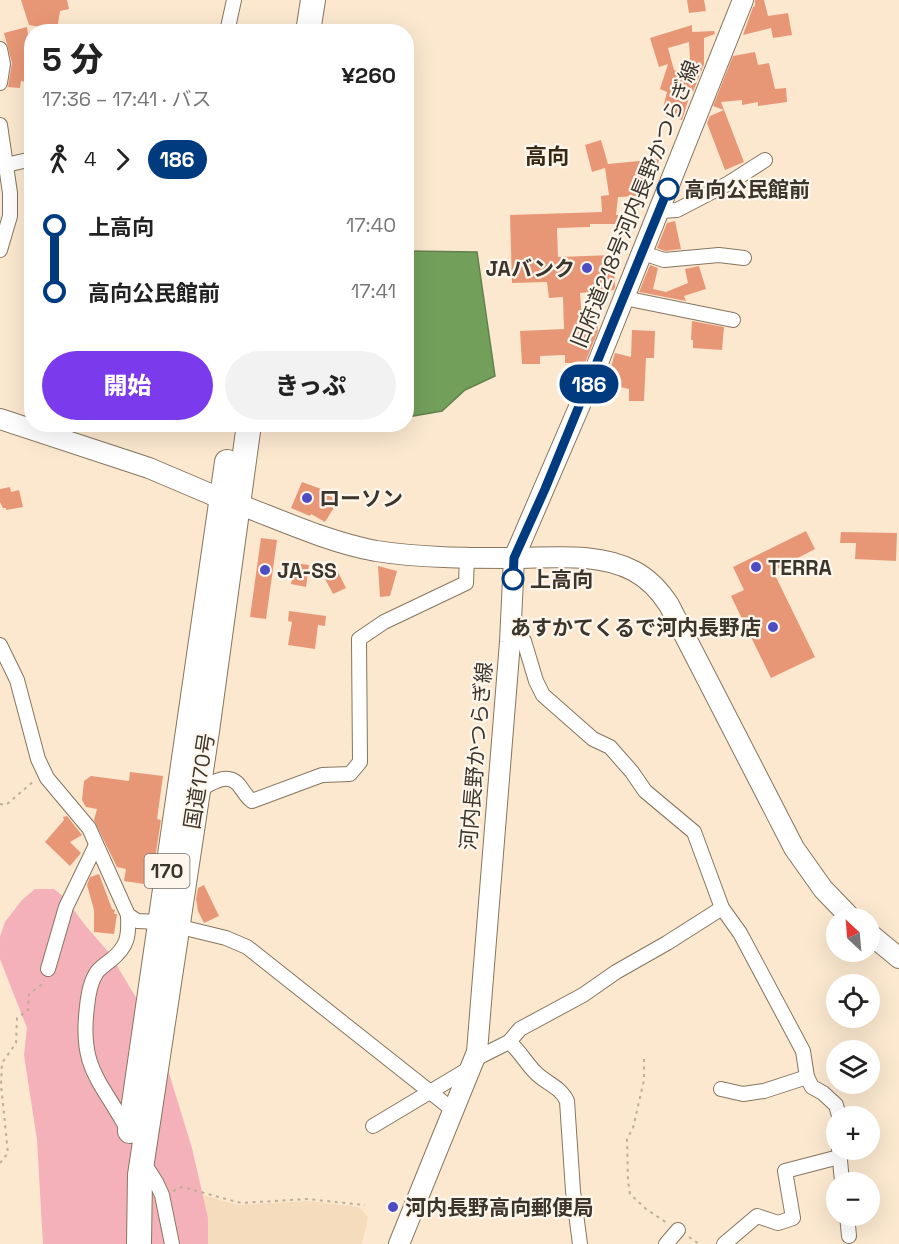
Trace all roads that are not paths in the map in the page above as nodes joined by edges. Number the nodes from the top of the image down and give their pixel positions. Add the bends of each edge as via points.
1 (234, 0) edge
2 (297, 0) edge
3 (313, 0) edge
4 (743, 0) edge
5 (229, 24) edge
6 (294, 24) edge
7 (309, 24) edge
8 (0, 49) edge
9 (0, 83) edge
10 (0, 125) edge
11 (765, 160) dead end
12 (24, 161) edge
13 (6, 165) junction
14 (660, 211) junction
15 (0, 250) edge
16 (643, 253) junction
17 (744, 258) dead end
18 (624, 298) junction
19 (733, 320) dead end
20 (0, 419) edge
21 (24, 427) edge
22 (40, 432) edge
23 (233, 432) edge
24 (247, 432) edge
25 (230, 501) junction
26 (467, 557) junction
27 (514, 558) junction
28 (511, 623) junction
29 (0, 645) edge
30 (198, 791) junction
31 (96, 845) junction
32 (722, 908) junction
33 (841, 908) edge
34 (128, 915) junction
35 (168, 925) junction
36 (880, 942) edge
37 (899, 958) edge
38 (48, 969) road end
39 (509, 1042) junction
40 (472, 1064) junction
41 (807, 1077) junction
42 (721, 1089) dead end
43 (429, 1091) junction
44 (836, 1106) edge
45 (453, 1110) junction
46 (373, 1126) dead end
47 (130, 1136) junction
48 (826, 1158) edge
49 (142, 1160) junction
50 (848, 1226) edge
51 (678, 1230) road end
52 (849, 1236) dead end
53 (125, 1244) edge
54 (139, 1244) edge
55 (172, 1244) edge
56 (399, 1244) edge
57 (580, 1244) edge
58 (666, 1244) edge
59 (724, 1244) edge

1 - 5 street
2 - 6 highway
3 - 7 highway
4 - 14 street, 旧府道218号河内長野かつらぎ線
8 - 9 street
10 - 13 street
11 - 14 street via 677,210
12 - 13 street
13 - 15 street via 10,216
14 - 16 street, 旧府道218号河内長野かつらぎ線
16 - 17 street via 664,260 719,255
16 - 18 street, 旧府道218号河内長野かつらぎ線
18 - 19 street
18 - 27 street, 旧府道218号河内長野かつらぎ線
20 - 21 street
22 - 25 street via 149,468
23 - 25 highway, 国道170号 / 170
24 - 25 highway, 国道170号 / 170
25 - 26 street via 336,542 418,556
25 - 30 highway, 国道170号 / 170
25 - 35 highway, 国道170号 / 170
26 - 27 street
26 - 30 street via 466,583 384,622 359,639 360,762 350,774 322,775 252,801 231,779 220,779
27 - 28 street, 河内長野かつらぎ線
27 - 33 street via 573,557 619,565 658,589 794,848 822,889
28 - 32 street via 524,641 543,695 593,739 610,747 645,791 694,832
28 - 40 street, 河内長野かつらぎ線 via 477,1052
29 - 31 street via 17,680 38,759 47,778 89,828
30 - 35 highway, 国道170号 / 170
31 - 34 street
31 - 38 street via 66,907
32 - 39 street via 583,995 519,1029
32 - 41 street via 740,933 803,1051
34 - 35 street via 137,921
34 - 47 street via 127,941 93,980 84,1042 97,1081
35 - 43 street via 226,938 247,947
35 - 47 highway, 国道170号 / 170
35 - 49 highway, 国道170号 / 170
36 - 37 street
39 - 40 street
39 - 57 street via 535,1073 562,1092 567,1101
40 - 43 street
40 - 45 street, 河内長野かつらぎ線
41 - 42 street via 743,1094
41 - 44 street via 812,1087
43 - 45 street
43 - 46 street
45 - 56 street, 河内長野かつらぎ線
47 - 53 highway, 国道170号 / 170
48 - 59 street via 785,1172 793,1218 778,1224 757,1216
49 - 54 highway, 国道170号 / 170
49 - 55 street via 162,1195
50 - 52 street
51 - 58 street

